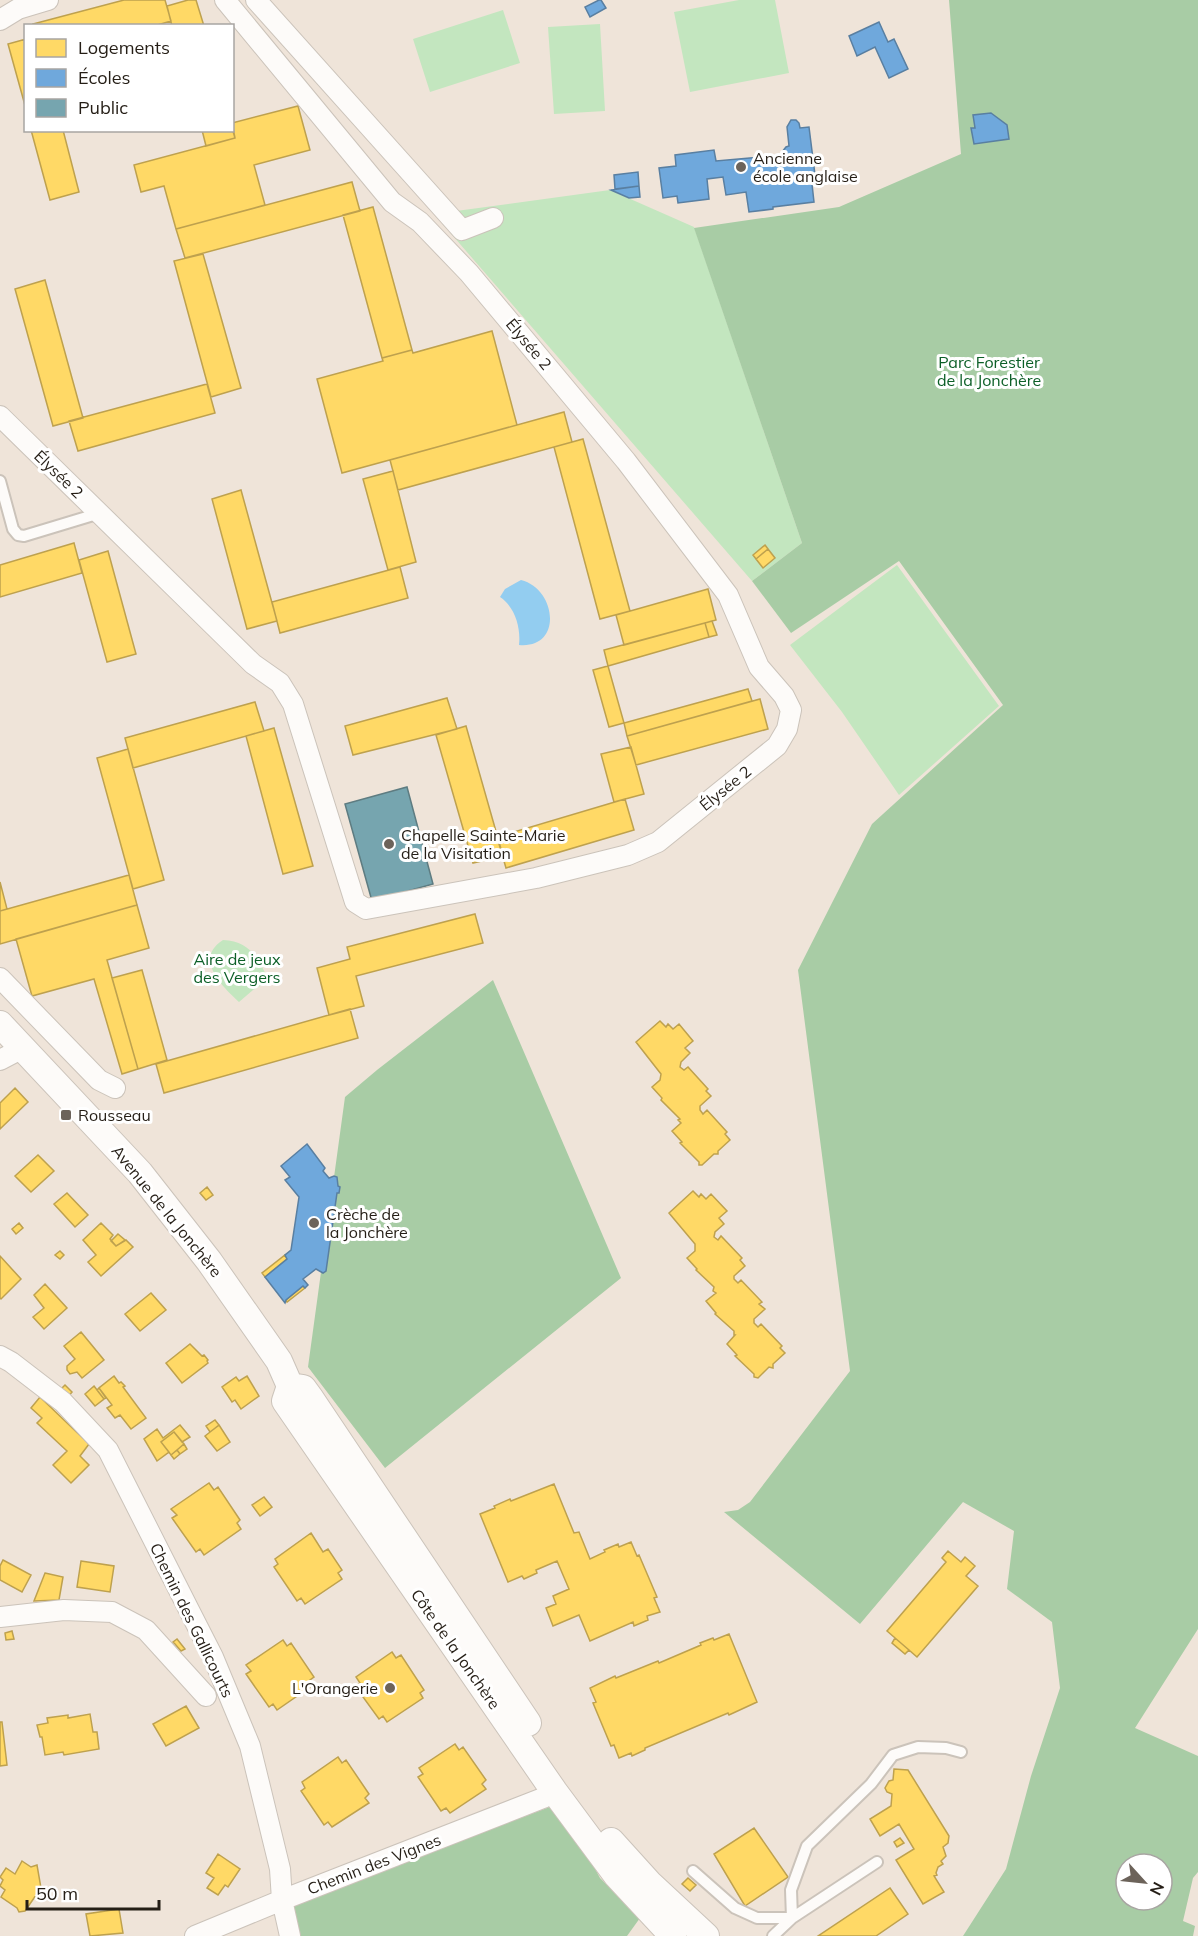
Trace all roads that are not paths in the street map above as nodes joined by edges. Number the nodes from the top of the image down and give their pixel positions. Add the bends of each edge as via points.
1 (48, 0) edge
2 (225, 0) edge
3 (256, 0) edge
4 (0, 20) edge
5 (494, 218) dead end
6 (0, 416) edge
7 (0, 481) edge
8 (100, 513) junction
9 (0, 978) edge
10 (0, 1024) edge
11 (23, 1048) junction
12 (0, 1060) edge
13 (115, 1088) dead end
14 (0, 1356) edge
15 (290, 1386) junction
16 (358, 1507) joint
17 (0, 1617) edge
18 (206, 1696) dead end
19 (961, 1752) dead end
20 (562, 1787) junction
21 (877, 1862) dead end
22 (693, 1871) dead end
23 (282, 1900) junction
24 (792, 1918) junction
25 (195, 1936) edge
26 (290, 1936) edge
27 (673, 1936) edge
28 (706, 1936) edge
29 (773, 1936) edge

1 - 4 street via 18,9
2 - 8 street, Élysée 2 via 392,202 420,222 469,273 626,461 729,595 759,667 791,710 787,729 777,746 658,842 628,855 536,878 366,909 355,902 293,704 279,683 253,664
3 - 5 street via 462,230
6 - 8 street, Élysée 2
7 - 8 lane via 18,535
9 - 13 street via 99,1080
10 - 11 street, Avenue de la Jonchère
11 - 12 street
11 - 15 street, Avenue de la Jonchère via 140,1173 209,1261 279,1361
14 - 23 street, Chemin des Gallicourts via 63,1402 108,1450 213,1657 250,1746 280,1869
15 - 16 street, Avenue de la Jonchère via 285,1401
15 - 20 street, Côte de la Jonchère via 303,1388 311,1399
16 - 20 street, Côte de la Jonchère
17 - 18 street via 64,1610 112,1612 146,1630
19 - 24 lane via 918,1747 893,1755 871,1784 807,1846 791,1890
20 - 23 street, Chemin des Vignes via 543,1798
20 - 27 street, Côte de la Jonchère via 617,1876
20 - 28 street, Côte de la Jonchère via 632,1866
21 - 24 lane
22 - 24 lane via 735,1908 757,1918
23 - 25 street, Chemin des Vignes
23 - 26 street, Chemin des Gallicourts
24 - 29 lane

